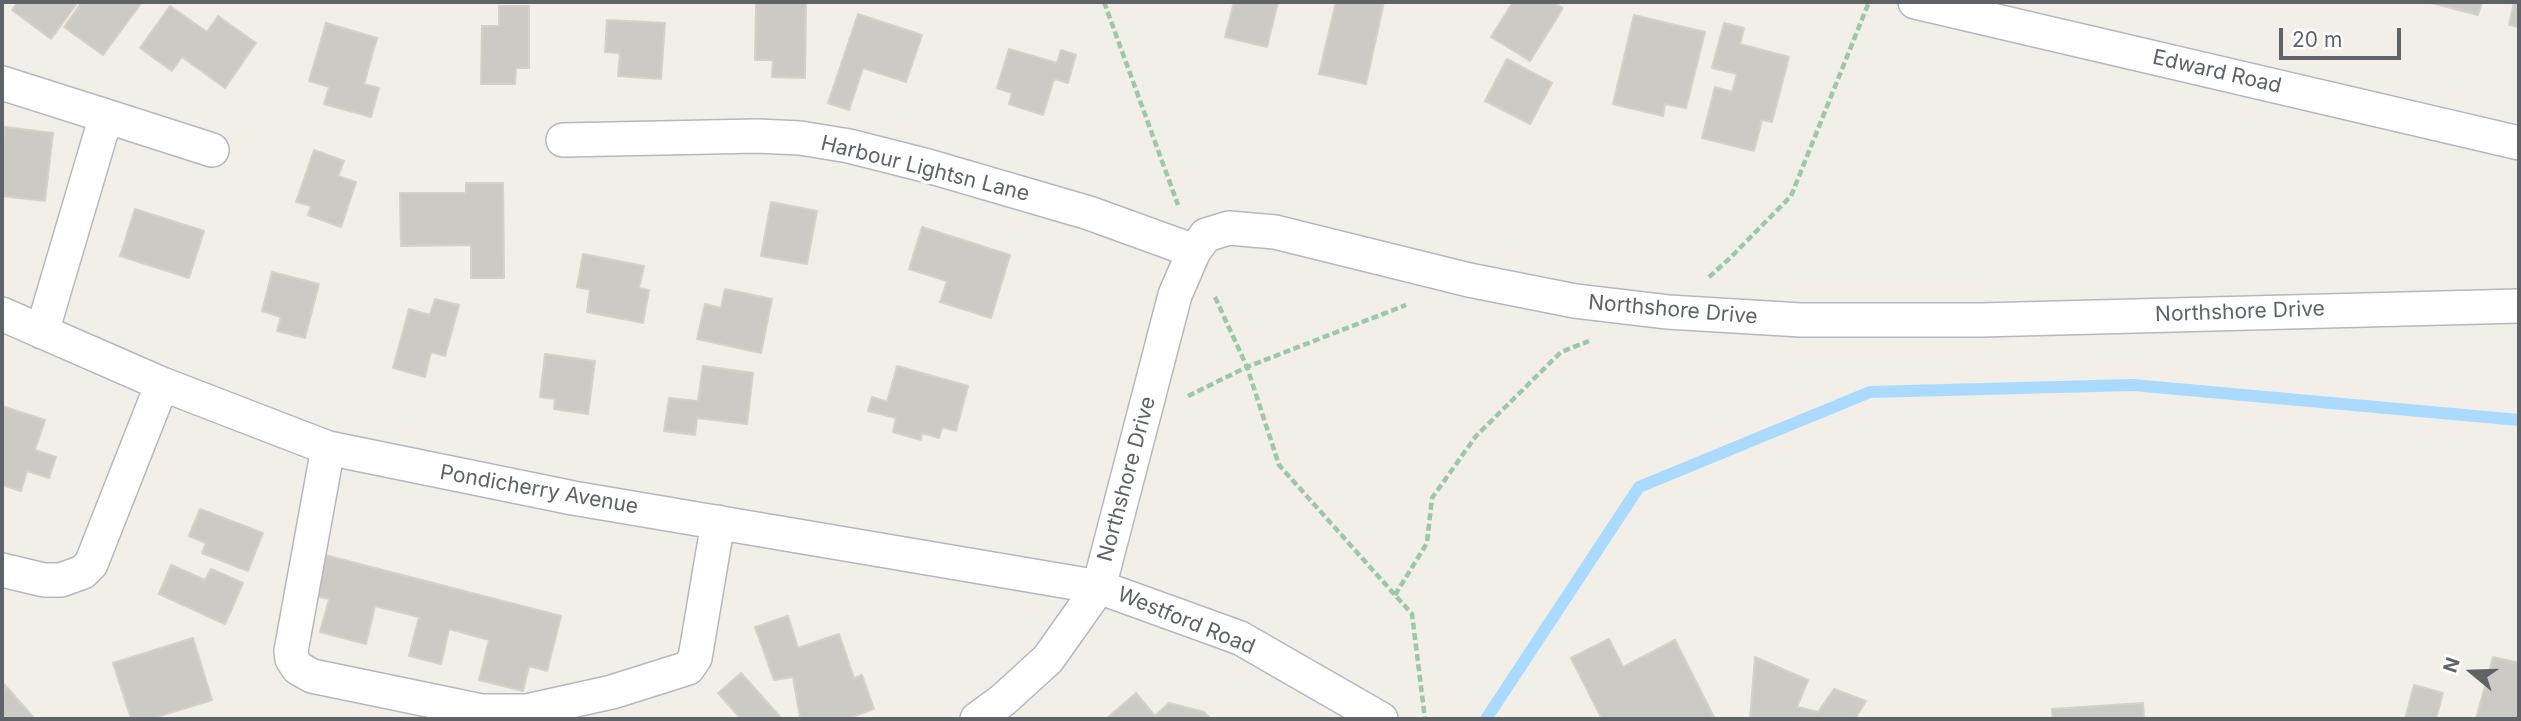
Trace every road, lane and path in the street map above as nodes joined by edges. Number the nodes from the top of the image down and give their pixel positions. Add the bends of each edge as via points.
1 (1105, 2) edge
2 (1869, 2) edge
3 (1915, 2) edge
4 (2, 83) edge
5 (106, 116) junction
6 (563, 140) dead end
7 (2519, 143) edge
8 (212, 150) dead end
9 (1190, 238) junction
10 (1408, 304) dead end
11 (2519, 306) edge
12 (1668, 312) junction
13 (2, 314) edge
14 (42, 332) junction
15 (1597, 338) dead end
16 (1247, 367) junction
17 (162, 384) junction
18 (1143, 417) junction
19 (328, 448) junction
20 (718, 522) junction
21 (2, 570) edge
22 (1099, 587) junction
23 (1395, 595) junction
24 (977, 719) edge
25 (1381, 719) edge
26 (1424, 719) edge

1 - 9 path
2 - 12 path via 1791,195 1729,259
3 - 7 street, Edward Road
4 - 5 street
5 - 8 street
5 - 14 street
6 - 9 street, Harbour Lightsn Lane via 800,138 928,166
9 - 12 street, Northshore Drive via 1230,228 1275,232 1469,280 1575,301
9 - 16 path
9 - 18 street, Northshore Drive
10 - 16 path
11 - 12 street, Northshore Drive via 1981,320 1801,320
13 - 14 street, Pondicherry Avenue
14 - 17 street, Pondicherry Avenue
15 - 23 path via 1562,352 1476,436 1432,498 1427,543
16 - 18 path
16 - 23 path via 1279,466
17 - 19 street, Pondicherry Avenue
17 - 21 street via 91,564 61,580
18 - 22 street, Northshore Drive
19 - 20 street, Pondicherry Avenue
19 - 20 street via 292,659 312,676 481,711 526,711 612,692 688,668 697,651
20 - 22 street, Pondicherry Avenue
22 - 24 street via 1048,659
22 - 25 street, Westford Road via 1240,639
23 - 26 path via 1412,614

